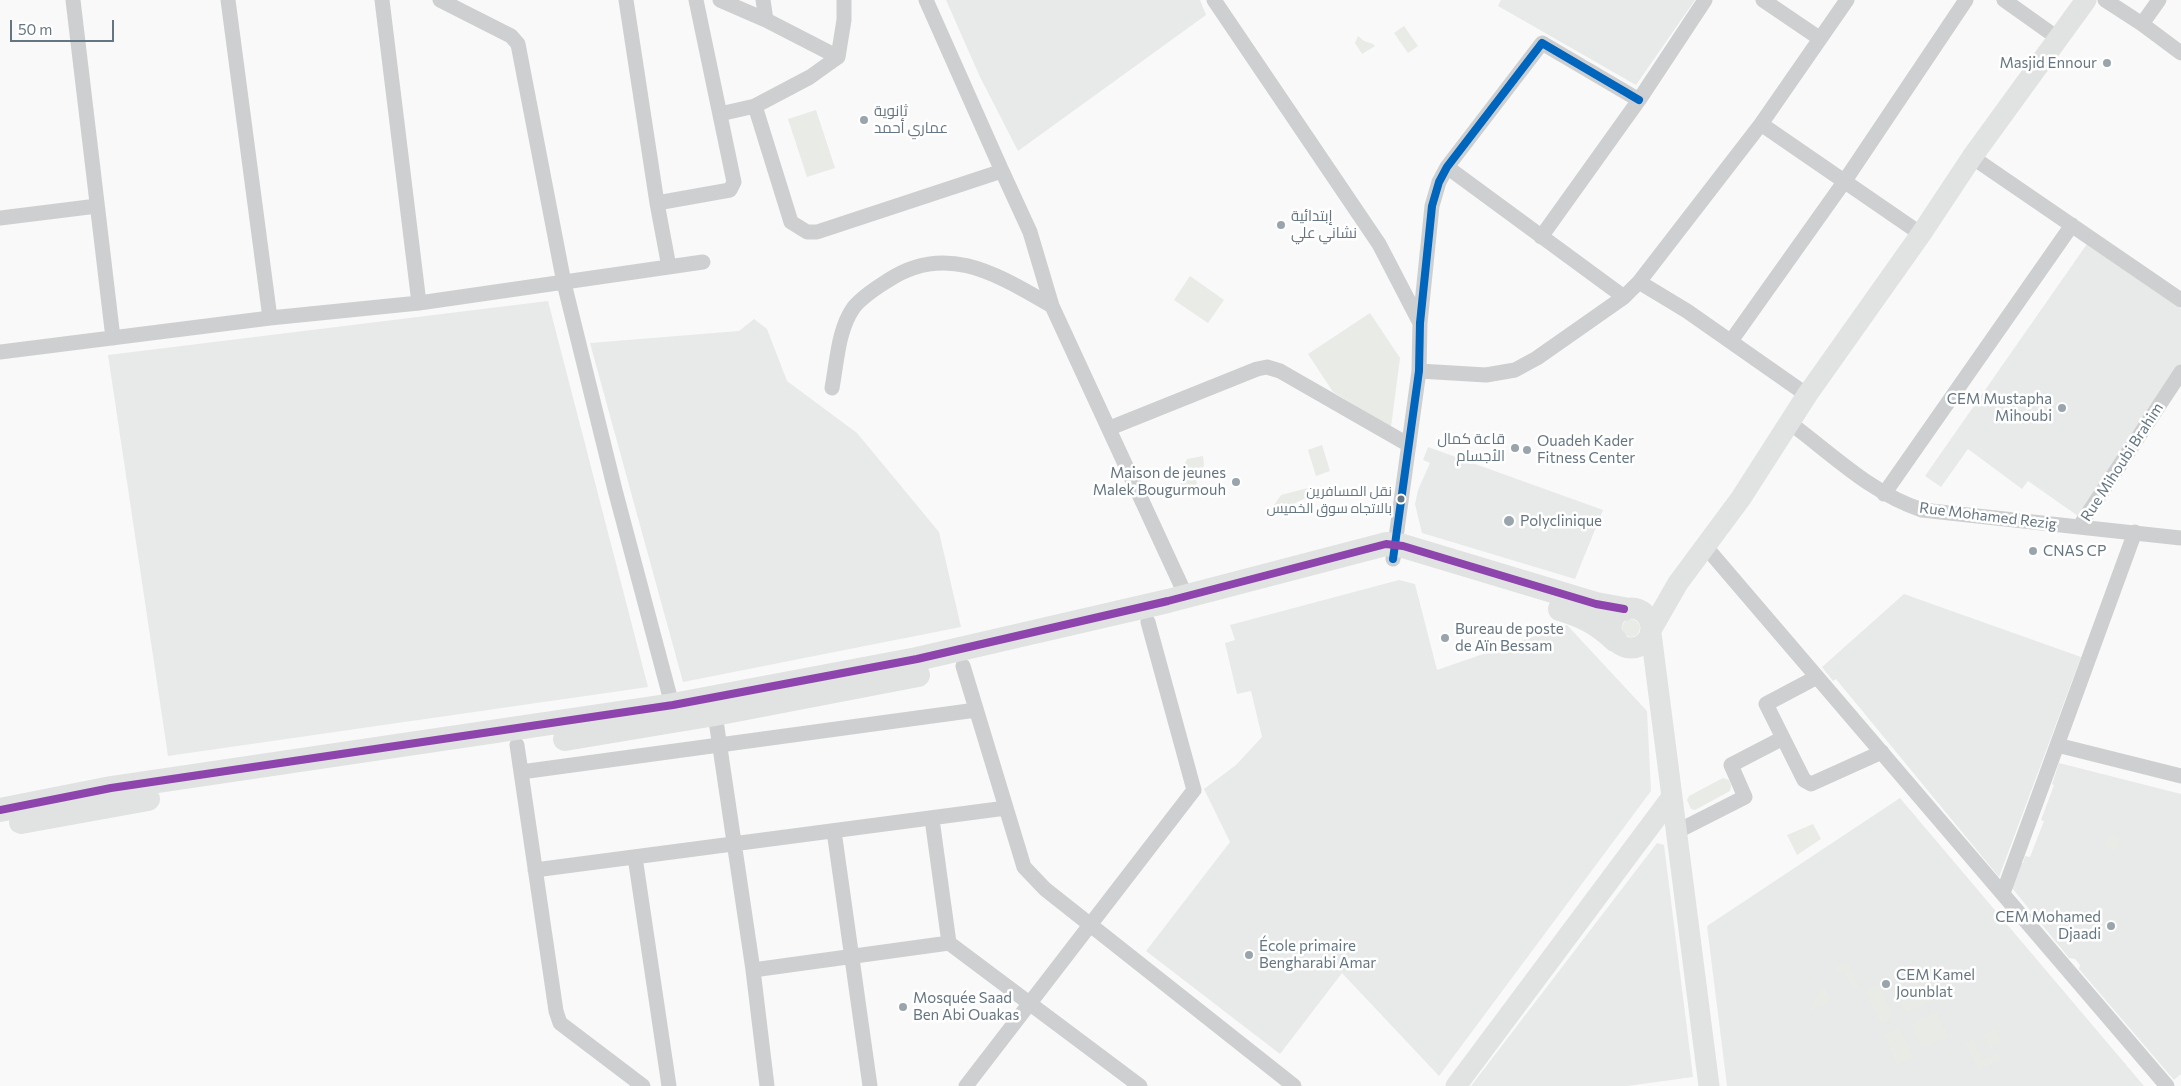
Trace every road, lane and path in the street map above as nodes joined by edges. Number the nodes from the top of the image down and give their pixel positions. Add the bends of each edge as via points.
1 (72, 0) edge
2 (228, 0) edge
3 (382, 0) edge
4 (440, 0) edge
5 (626, 0) edge
6 (696, 0) edge
7 (720, 0) edge
8 (763, 0) edge
9 (844, 0) edge
10 (926, 0) edge
11 (1214, 0) edge
12 (1705, 0) edge
13 (1763, 0) edge
14 (1847, 0) edge
15 (1966, 0) edge
16 (2004, 0) edge
17 (2086, 0) edge
18 (2105, 0) edge
19 (2159, 0) edge
20 (766, 20) junction
21 (2142, 24) junction
22 (1819, 38) junction
23 (2060, 39) junction
24 (2181, 53) edge
25 (838, 57) junction
26 (1639, 100) junction
27 (755, 106) junction
28 (720, 114) junction
29 (1761, 124) junction
30 (1972, 157) junction
31 (1447, 167) junction
32 (1002, 171) junction
33 (1844, 182) junction
34 (657, 203) junction
35 (97, 206) junction
36 (0, 218) edge
37 (2072, 225) junction
38 (1921, 234) junction
39 (1540, 237) junction
40 (703, 262) dead end
41 (669, 267) junction
42 (1640, 282) junction
43 (564, 283) junction
44 (1624, 298) junction
45 (2181, 300) edge
46 (419, 302) junction
47 (1052, 306) junction
48 (270, 318) junction
49 (1420, 323) junction
50 (113, 338) junction
51 (1731, 341) junction
52 (0, 352) edge
53 (1418, 371) junction
54 (2181, 372) edge
55 (832, 388) dead end
56 (1807, 395) junction
57 (1790, 423) junction
58 (1110, 428) junction
59 (1408, 446) junction
60 (1884, 494) junction
61 (2079, 527) junction
62 (2134, 532) junction
63 (2181, 538) edge
64 (1705, 546) junction
65 (1393, 552) junction
66 (1678, 583) junction
67 (1186, 596) junction
68 (1630, 609) junction
69 (1148, 622) junction
70 (1651, 631) junction
71 (1622, 644) junction
72 (963, 666) junction
73 (1817, 677) junction
74 (1657, 682) junction
75 (976, 710) junction
76 (675, 713) junction
77 (715, 714) junction
78 (1783, 738) junction
79 (517, 745) junction
80 (720, 745) junction
81 (2057, 745) junction
82 (1882, 752) junction
83 (521, 772) junction
84 (2181, 776) edge
85 (1671, 798) junction
86 (1006, 808) junction
87 (0, 810) edge
88 (932, 819) junction
89 (0, 826) edge
90 (834, 831) junction
91 (1676, 832) junction
92 (734, 844) junction
93 (635, 857) junction
94 (535, 870) junction
95 (2003, 893) junction
96 (1091, 926) junction
97 (949, 943) junction
98 (852, 958) junction
99 (753, 970) junction
100 (1031, 1003) junction
101 (969, 1085) edge
102 (643, 1086) edge
103 (669, 1086) edge
104 (767, 1086) edge
105 (870, 1086) edge
106 (1140, 1086) edge
107 (1294, 1086) edge
108 (1456, 1086) edge
109 (1709, 1086) edge
110 (2167, 1086) edge

1 - 35 street
2 - 48 street
3 - 46 street
4 - 43 street via 511,36 518,44
5 - 34 street
6 - 28 street
7 - 20 street
8 - 20 street
9 - 25 street
10 - 32 street
11 - 49 street via 1378,244
12 - 26 street
13 - 22 street
14 - 22 street
15 - 33 street
16 - 23 street
17 - 23 main road
18 - 21 street
19 - 21 street
20 - 25 street
21 - 24 street
22 - 29 street
23 - 30 main road
25 - 27 street via 810,77
26 - 31 street via 1542,43
26 - 39 street
27 - 28 street
27 - 32 street via 791,222 807,232 817,232
28 - 34 street via 733,187
29 - 33 street
29 - 42 street
30 - 37 street
30 - 38 main road
31 - 39 street
31 - 49 street via 1432,206
32 - 47 street via 1030,232
33 - 38 street
33 - 51 street
34 - 41 street
35 - 36 street
35 - 50 street
37 - 45 street
37 - 60 street
38 - 56 main road
39 - 44 street
40 - 41 street
41 - 43 street
42 - 44 street
42 - 51 street
43 - 46 street
43 - 76 street via 614,490
44 - 53 street via 1515,370 1486,375
46 - 48 street
47 - 55 street via 983,270 951,263 921,264 904,269 854,308 842,334
47 - 58 street
48 - 50 street
49 - 53 street
50 - 52 street
51 - 56 street
53 - 59 street
54 - 61 street, Rue Mihoubi Brahim
56 - 57 main road
57 - 60 street, Rue Mohamed Rezig
57 - 64 main road
58 - 59 street via 1267,367 1280,371
58 - 67 street
59 - 65 street
60 - 61 street, Rue Mohamed Rezig via 1922,510
61 - 62 street, Rue Mohamed Rezig
62 - 63 street, Rue Mohamed Rezig
62 - 81 street
64 - 66 main road
64 - 73 street
65 - 67 main road via 1379,546
65 - 68 main road via 1596,604
65 - 69 main road via 1376,562
65 - 71 main road via 1583,616
66 - 68 main road via 1658,597
66 - 70 main road
67 - 76 main road
68 - 70 main road via 1646,614
68 - 71 main road via 1615,616 1612,622 1612,634
69 - 72 main road
69 - 96 street via 1194,790
70 - 71 main road via 1640,646
70 - 74 main road
71 - 74 main road
72 - 75 street
72 - 77 main road
73 - 78 street via 1766,704
73 - 82 street
74 - 85 main road
75 - 80 street
75 - 86 street
76 - 77 main road
76 - 79 main road
76 - 87 main road via 111,788
77 - 80 street
78 - 82 street via 1804,780 1811,784
78 - 91 street via 1731,765 1746,797
79 - 83 street
79 - 89 main road via 213,788
80 - 83 street
80 - 92 street
81 - 84 street
81 - 95 street
82 - 95 street
83 - 94 street
85 - 91 main road
85 - 108 main road
86 - 88 street
86 - 96 street via 1024,867 1045,889
88 - 90 street
88 - 97 street
90 - 92 street
90 - 98 street
91 - 109 main road
92 - 93 street
92 - 99 street
93 - 94 street
93 - 103 street
94 - 102 street via 560,1023
95 - 110 street
96 - 100 street
96 - 107 street
97 - 98 street
97 - 100 street
98 - 99 street
98 - 105 street
99 - 104 street
100 - 101 street
100 - 106 street

